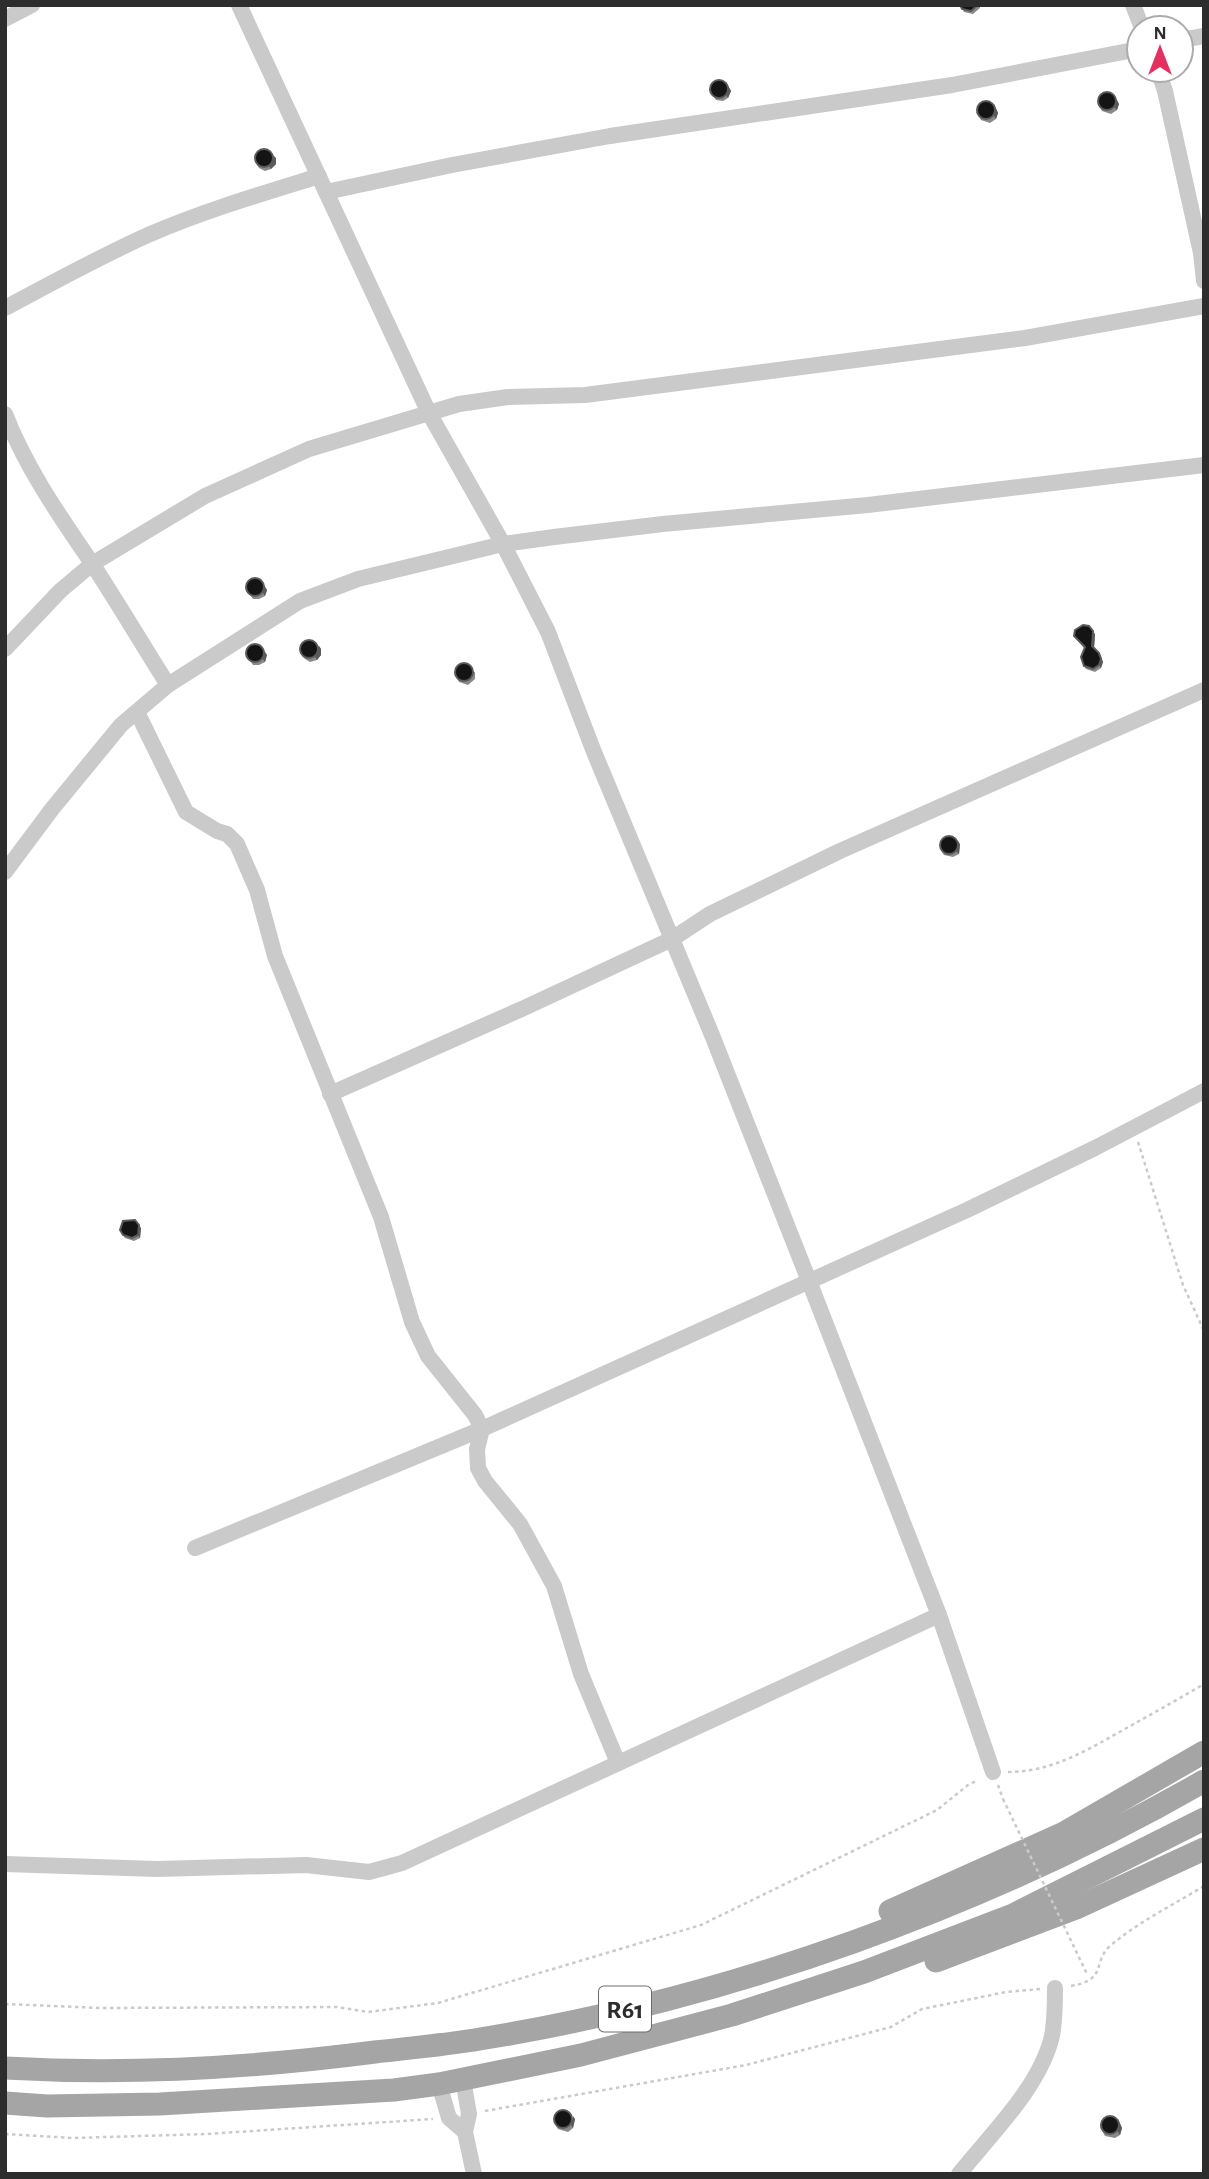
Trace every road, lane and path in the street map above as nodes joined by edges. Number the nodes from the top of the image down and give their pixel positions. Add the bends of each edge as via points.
1 (32, 5) edge
2 (239, 5) edge
3 (5, 19) edge
4 (1125, 52) edge
5 (1163, 84) edge
6 (319, 176) junction
7 (326, 192) junction
8 (1204, 281) edge
9 (1204, 306) edge
10 (5, 308) edge
11 (429, 413) junction
12 (5, 414) edge
13 (1204, 465) edge
14 (503, 544) junction
15 (92, 564) junction
16 (5, 649) edge
17 (168, 685) junction
18 (1204, 690) edge
19 (136, 712) junction
20 (5, 872) edge
21 (672, 939) junction
22 (1204, 1091) edge
23 (330, 1094) junction
24 (1133, 1128) junction
25 (809, 1281) junction
26 (1204, 1331) edge
27 (482, 1429) junction
28 (195, 1548) dead end
29 (939, 1615) junction
30 (1204, 1685) edge
31 (1204, 1752) edge
32 (618, 1763) junction
33 (993, 1772) junction
34 (1204, 1781) edge
35 (1003, 1800) dead end
36 (1204, 1819) edge
37 (1204, 1849) edge
38 (5, 1864) edge
39 (1204, 1886) edge
40 (1090, 1979) junction
41 (1055, 1988) junction
42 (5, 2004) edge
43 (661, 2035) junction
44 (480, 2039) junction
45 (5, 2068) edge
46 (463, 2080) junction
47 (439, 2084) junction
48 (5, 2104) edge
49 (469, 2114) junction
50 (449, 2118) junction
51 (465, 2132) junction
52 (5, 2134) edge
53 (474, 2174) edge
54 (959, 2174) edge

1 - 3 street
2 - 6 street
4 - 7 street via 952,85 597,138
5 - 8 street
6 - 7 street
6 - 10 street via 149,234
7 - 11 street
9 - 11 street via 1025,338 586,395 482,400
11 - 14 street
11 - 15 street via 309,449 205,496
12 - 15 street via 50,503
13 - 14 street
14 - 17 street via 358,579 300,601
14 - 21 street via 548,632
15 - 16 street
15 - 17 street
17 - 19 street
18 - 21 street via 840,851 710,914
19 - 20 street via 69,788
19 - 23 street via 186,812 237,844 257,890 275,957
21 - 23 street
21 - 25 street
22 - 24 street
23 - 27 street via 381,1217 412,1322 428,1356
24 - 25 street
24 - 26 path via 1183,1285
25 - 27 street
25 - 29 street
27 - 28 street
27 - 32 street via 478,1468 520,1524 554,1586 581,1674
29 - 32 street
29 - 33 street
30 - 33 path via 1048,1768
31 - 44 main road via 1064,1833 855,1927 685,1982 524,2023
32 - 38 street via 402,1863 369,1872 306,1865 157,1869
33 - 42 path via 968,1785 937,1811 701,1925 438,2003 368,2012 337,2007
34 - 44 main road, R61 via 1079,1847 974,1895 863,1937 644,2005
35 - 40 path, bridge
36 - 43 main road, R61 via 1013,1915 864,1972
37 - 43 main road via 1076,1908 880,1981 714,2030
39 - 40 path via 1107,1948 1098,1972
40 - 41 path
41 - 49 path via 1006,1992 922,2009 891,2027 746,2064
41 - 54 street via 1051,2038 1039,2068
43 - 46 main road, R61
44 - 45 main road, R61 via 243,2067 118,2072
46 - 47 main road, R61
46 - 49 street
47 - 48 main road, R61 via 160,2104
47 - 50 street
49 - 51 street
50 - 51 street
50 - 52 path via 206,2134 73,2138
51 - 53 street

